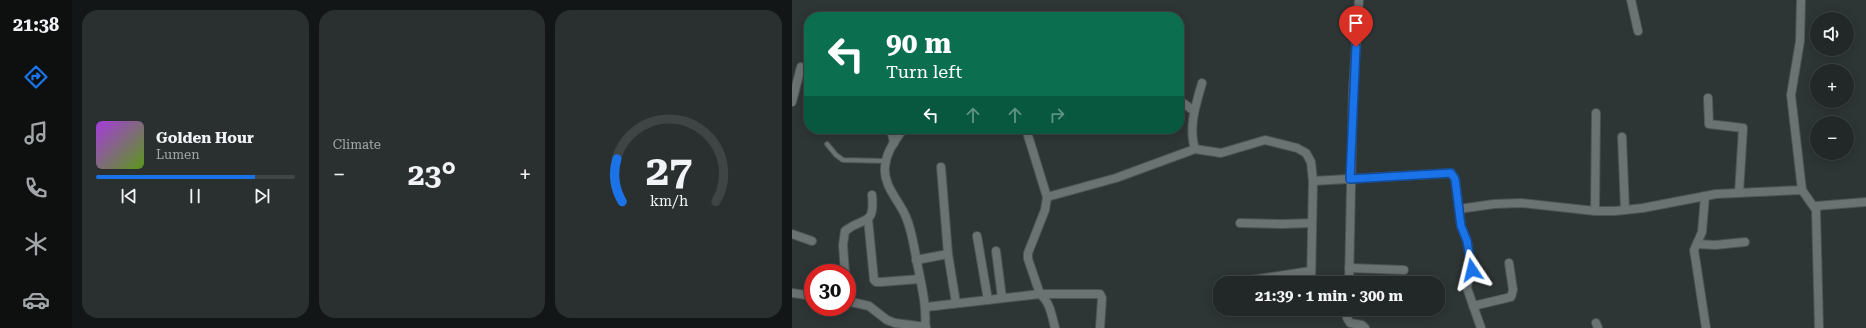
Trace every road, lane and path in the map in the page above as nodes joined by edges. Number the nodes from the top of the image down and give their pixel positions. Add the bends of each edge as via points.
1 (1359, 0) edge
2 (1631, 0) edge
3 (1800, 0) edge
4 (1638, 31) dead end
5 (801, 67) dead end
6 (1202, 83) dead end
7 (1708, 98) dead end
8 (792, 102) edge
9 (1184, 103) edge
10 (1194, 110) junction
11 (1596, 113) dead end
12 (892, 134) edge
13 (900, 134) edge
14 (1028, 134) edge
15 (1622, 137) dead end
16 (894, 143) junction
17 (827, 144) dead end
18 (1195, 149) junction
19 (886, 161) junction
20 (941, 167) dead end
21 (1350, 179) junction
22 (1313, 182) junction
23 (1802, 190) junction
24 (1739, 193) junction
25 (872, 195) dead end
26 (1705, 196) junction
27 (1047, 197) junction
28 (1866, 202) edge
29 (1816, 206) junction
30 (1459, 209) junction
31 (1625, 210) junction
32 (1595, 211) junction
33 (868, 219) junction
34 (1240, 223) dead end
35 (1312, 223) junction
36 (792, 234) edge
37 (977, 236) dead end
38 (812, 241) dead end
39 (1745, 242) dead end
40 (1697, 244) junction
41 (996, 251) dead end
42 (948, 254) junction
43 (916, 260) junction
44 (1509, 263) dead end
45 (844, 264) edge
46 (1350, 268) junction
47 (1404, 270) dead end
48 (1311, 271) junction
49 (1271, 276) edge
50 (1311, 276) edge
51 (1349, 276) edge
52 (920, 279) junction
53 (792, 292) edge
54 (804, 294) edge
55 (1040, 294) junction
56 (1002, 298) junction
57 (988, 300) junction
58 (856, 303) edge
59 (956, 303) junction
60 (1473, 306) junction
61 (926, 308) junction
62 (1347, 316) edge
63 (925, 328) edge
64 (1055, 328) edge
65 (1100, 328) edge
66 (1365, 328) edge
67 (1481, 328) edge
68 (1706, 328) edge
69 (1819, 328) edge

1 - 21 street
2 - 4 street
3 - 23 street via 1800,41 1791,95
5 - 8 street
6 - 10 street
7 - 24 street via 1709,124 1742,128
9 - 10 street
10 - 18 street via 1192,134
11 - 32 street
12 - 16 street
13 - 16 street
14 - 27 street
15 - 31 street
16 - 19 street
17 - 19 lane via 843,160
18 - 22 street via 1221,153 1261,141 1270,141 1306,153 1311,162
18 - 27 street via 1116,178
19 - 43 street via 885,175 888,185 906,217
20 - 42 street
21 - 22 street
21 - 30 street via 1451,173 1455,179
21 - 46 street
22 - 35 street
23 - 24 street
23 - 29 street
24 - 26 street
25 - 33 street via 872,214
26 - 31 street
26 - 40 street via 1702,232
27 - 55 street via 1045,210 1028,253
28 - 29 street
29 - 69 street
30 - 32 street via 1521,203
30 - 60 street via 1472,270 1467,283
31 - 32 street
33 - 45 street via 845,231
33 - 52 street via 874,280 881,282
34 - 35 street
35 - 48 street
36 - 38 street
37 - 57 street
39 - 40 street
40 - 68 street via 1694,256
41 - 56 street
42 - 43 street
42 - 59 street
43 - 52 street
44 - 60 street via 1513,290 1511,296
46 - 47 street
46 - 51 street
48 - 49 street
48 - 50 street
52 - 61 street
53 - 54 street
55 - 56 street
55 - 64 street via 1049,305
55 - 65 street via 1100,294
56 - 57 street
57 - 59 street
58 - 63 street via 869,306 895,323
59 - 61 street
60 - 67 street
61 - 63 street
62 - 66 street via 1350,323

